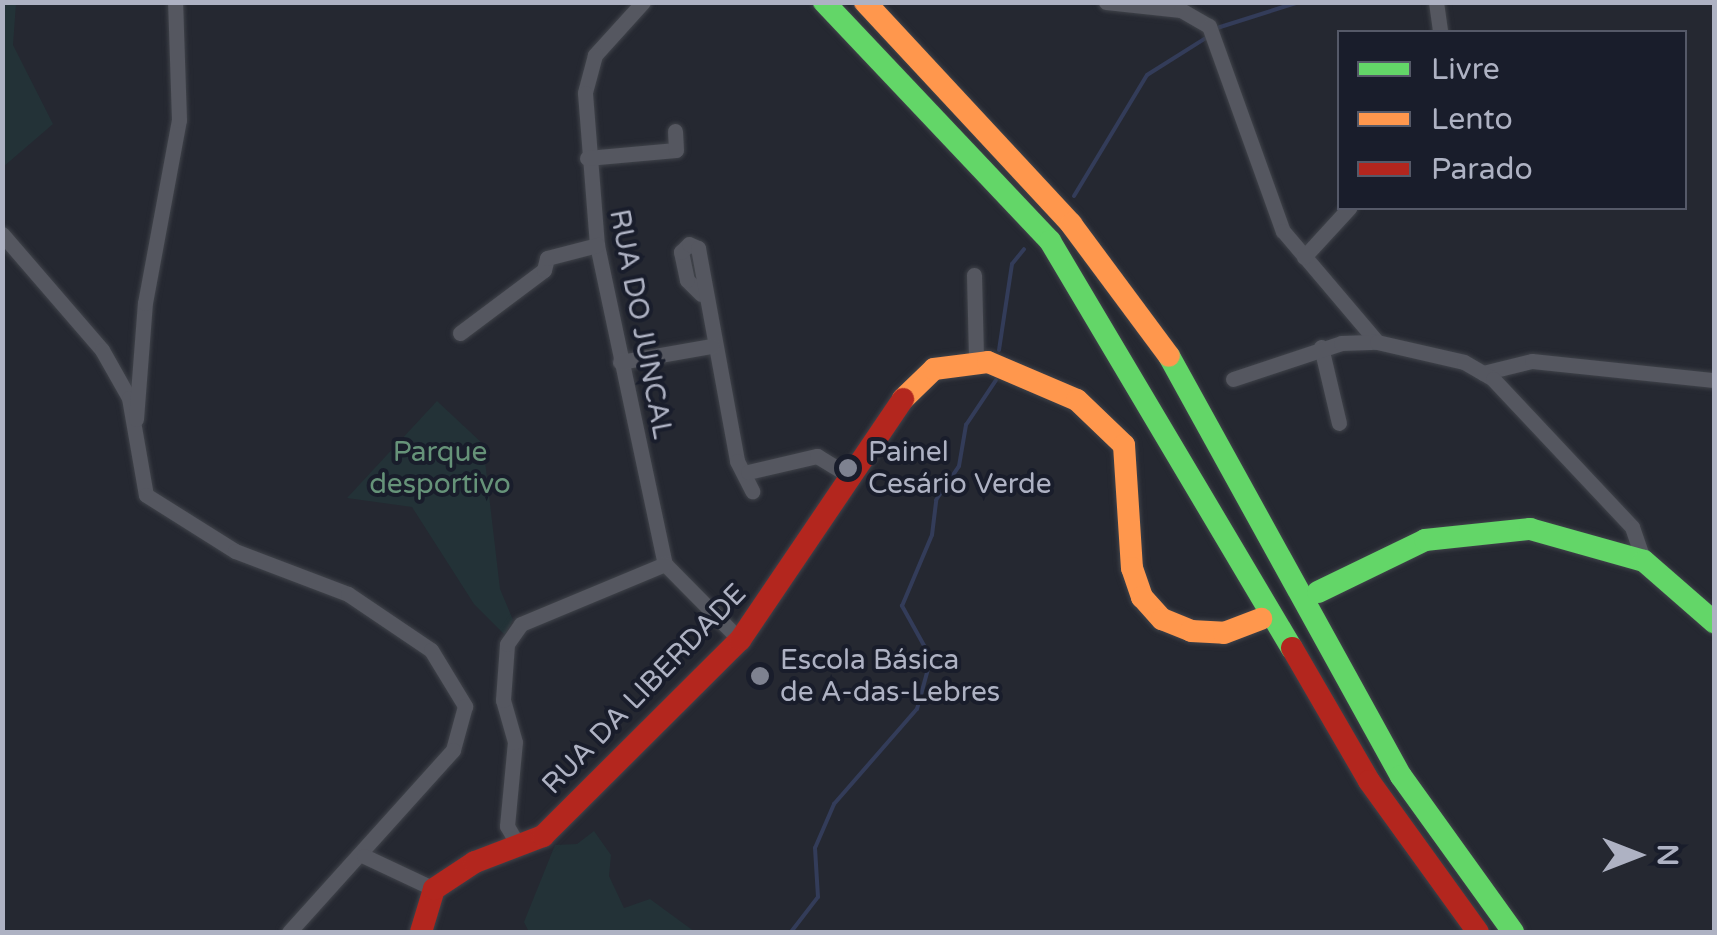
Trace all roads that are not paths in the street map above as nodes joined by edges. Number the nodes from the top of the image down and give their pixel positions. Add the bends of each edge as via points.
1 (174, 2) edge
2 (643, 2) edge
3 (824, 2) edge
4 (864, 2) edge
5 (1106, 2) edge
6 (1436, 2) edge
7 (1440, 30) edge
8 (675, 131) dead end
9 (587, 158) junction
10 (1348, 210) edge
11 (2, 234) edge
12 (597, 245) junction
13 (1304, 258) junction
14 (974, 275) dead end
15 (701, 294) dead end
16 (460, 332) dead end
17 (1377, 342) junction
18 (712, 346) junction
19 (1321, 347) junction
20 (976, 359) junction
21 (620, 362) junction
22 (1483, 373) junction
23 (1233, 379) dead end
24 (1714, 380) edge
25 (1339, 423) dead end
26 (134, 433) junction
27 (748, 472) junction
28 (853, 478) junction
29 (752, 491) dead end
30 (1644, 560) junction
31 (666, 564) junction
32 (1318, 592) dead end
33 (1262, 620) dead end
34 (1714, 622) edge
35 (740, 640) junction
36 (518, 846) junction
37 (364, 856) junction
38 (434, 889) junction
39 (300, 929) edge
40 (421, 932) edge
41 (1478, 932) edge
42 (1513, 932) edge

1 - 26 street via 179,120 145,303
2 - 9 street, RUA DO JUNCAL via 595,55 585,93
3 - 41 main road via 1050,241 1134,372 1370,782
4 - 42 main road via 1070,224 1166,351 1401,776
5 - 13 street via 1181,10 1212,33 1273,209
6 - 7 street
8 - 9 street via 677,157
9 - 12 street, RUA DO JUNCAL
10 - 13 street
11 - 26 street via 102,350 128,398
12 - 16 street via 547,258 544,270
12 - 21 street, RUA DO JUNCAL
13 - 17 street
14 - 20 street
15 - 18 street
17 - 19 street
17 - 22 street
18 - 21 street
18 - 27 street via 737,461
19 - 23 street
19 - 25 street
20 - 28 main road, RUA DA LIBERDADE via 934,369 898,403
20 - 33 main road via 1077,400 1124,444 1132,568 1162,620 1224,633
21 - 31 street, RUA DO JUNCAL
22 - 24 street via 1532,361
22 - 30 street via 1632,527
26 - 37 street via 146,495 235,551 348,594 430,650 449,674 465,706 453,750
27 - 28 street via 817,456
27 - 29 street
28 - 35 main road, RUA DA LIBERDADE
30 - 32 main road via 1580,537 1488,529 1425,540
30 - 34 main road
31 - 35 street
31 - 36 street via 521,624 508,644 504,700 515,742 507,826
35 - 36 main road, RUA DA LIBERDADE via 543,836
36 - 38 main road, RUA DA LIBERDADE
37 - 38 street
37 - 39 street
38 - 40 main road

